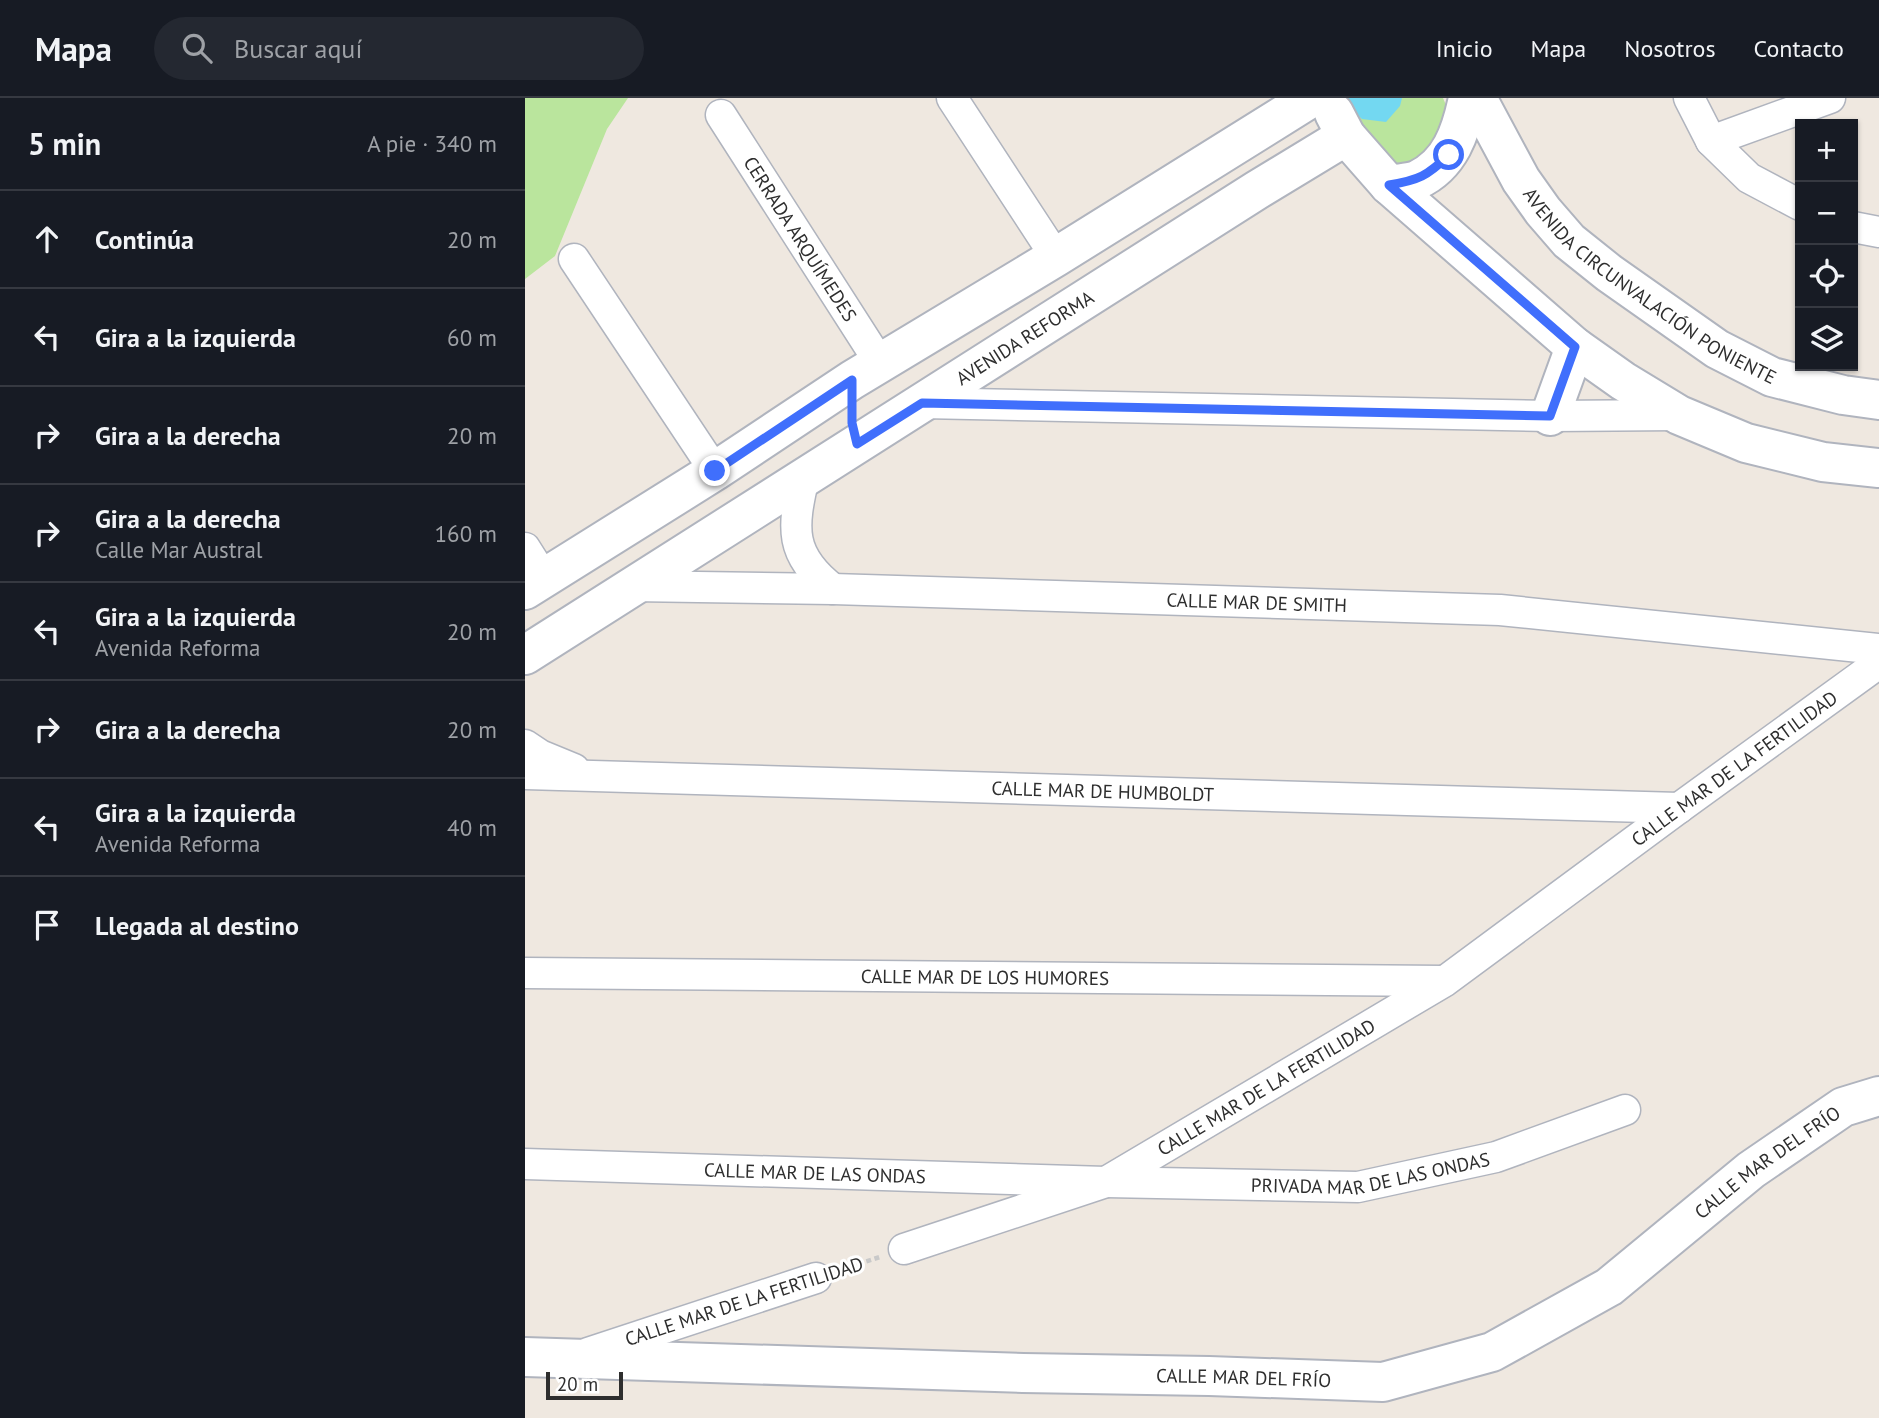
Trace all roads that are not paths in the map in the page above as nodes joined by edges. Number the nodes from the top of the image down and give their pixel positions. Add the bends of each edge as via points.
1 (1311, 98) edge
2 (1326, 98) edge
3 (1468, 98) edge
4 (1477, 98) edge
5 (1689, 98) edge
6 (1830, 98) edge
7 (953, 99) edge
8 (721, 115) dead end
9 (1346, 136) junction
10 (1711, 141) junction
11 (1235, 146) junction
12 (1389, 185) junction
13 (1257, 190) junction
14 (1795, 202) edge
15 (1858, 228) edge
16 (1879, 232) edge
17 (1056, 257) junction
18 (574, 259) dead end
19 (1575, 347) junction
20 (866, 371) junction
21 (1879, 400) edge
22 (922, 403) junction
23 (1679, 415) junction
24 (1550, 416) junction
25 (857, 444) junction
26 (1879, 468) edge
27 (715, 471) junction
28 (804, 477) junction
29 (531, 572) edge
30 (632, 586) junction
31 (833, 589) junction
32 (1879, 649) edge
33 (527, 656) edge
34 (1879, 663) edge
35 (525, 745) edge
36 (525, 774) edge
37 (591, 776) junction
38 (1679, 808) junction
39 (525, 973) edge
40 (1445, 981) junction
41 (1879, 1096) edge
42 (1625, 1110) dead end
43 (525, 1164) edge
44 (1105, 1182) junction
45 (904, 1249) road end
46 (816, 1278) road end
47 (525, 1357) edge
48 (575, 1357) junction
49 (525, 1375) edge

1 - 11 main road
2 - 9 main road
3 - 12 main road via 1449,155 1415,181
4 - 21 main road, AVENIDA CIRCUNVALACIÓN PONIENTE via 1543,211 1569,241 1609,273 1717,349 1772,377
5 - 10 street
6 - 10 street
7 - 17 street
8 - 20 street, CERRADA ARQUÍMEDES
9 - 12 main road
9 - 13 main road, AVENIDA REFORMA
10 - 14 street via 1749,178
11 - 13 main road via 1254,164
11 - 17 main road
12 - 19 main road
13 - 22 main road, AVENIDA REFORMA
15 - 16 street
17 - 20 main road
18 - 27 street
19 - 23 main road
19 - 24 main road
20 - 25 main road via 852,423
20 - 27 main road
22 - 24 street
22 - 25 main road, AVENIDA REFORMA
23 - 24 street
23 - 26 main road via 1746,443 1823,462
25 - 28 main road, AVENIDA REFORMA
27 - 29 main road
28 - 30 main road, AVENIDA REFORMA
28 - 31 street via 795,528 802,553 817,576
30 - 31 street, CALLE MAR DE SMITH
30 - 33 main road, AVENIDA REFORMA
31 - 32 street, CALLE MAR DE SMITH via 1500,610
34 - 38 street, CALLE MAR DE LA FERTILIDAD
35 - 37 street
36 - 37 street, CALLE MAR DE HUMBOLDT
37 - 38 street, CALLE MAR DE HUMBOLDT
38 - 40 street, CALLE MAR DE LA FERTILIDAD
39 - 40 street, CALLE MAR DE LOS HUMORES
40 - 44 street, CALLE MAR DE LA FERTILIDAD
41 - 48 main road, CALLE MAR DEL FRÍO via 1843,1107 1751,1170 1609,1287 1492,1352 1383,1382
42 - 44 street, PRIVADA MAR DE LAS ONDAS via 1496,1157 1357,1187
43 - 44 street, CALLE MAR DE LAS ONDAS
44 - 45 street, CALLE MAR DE LA FERTILIDAD
46 - 48 street, CALLE MAR DE LA FERTILIDAD
47 - 48 main road, CALLE MAR DEL FRÍO
48 - 49 street, CALLE MAR DE LA FERTILIDAD

